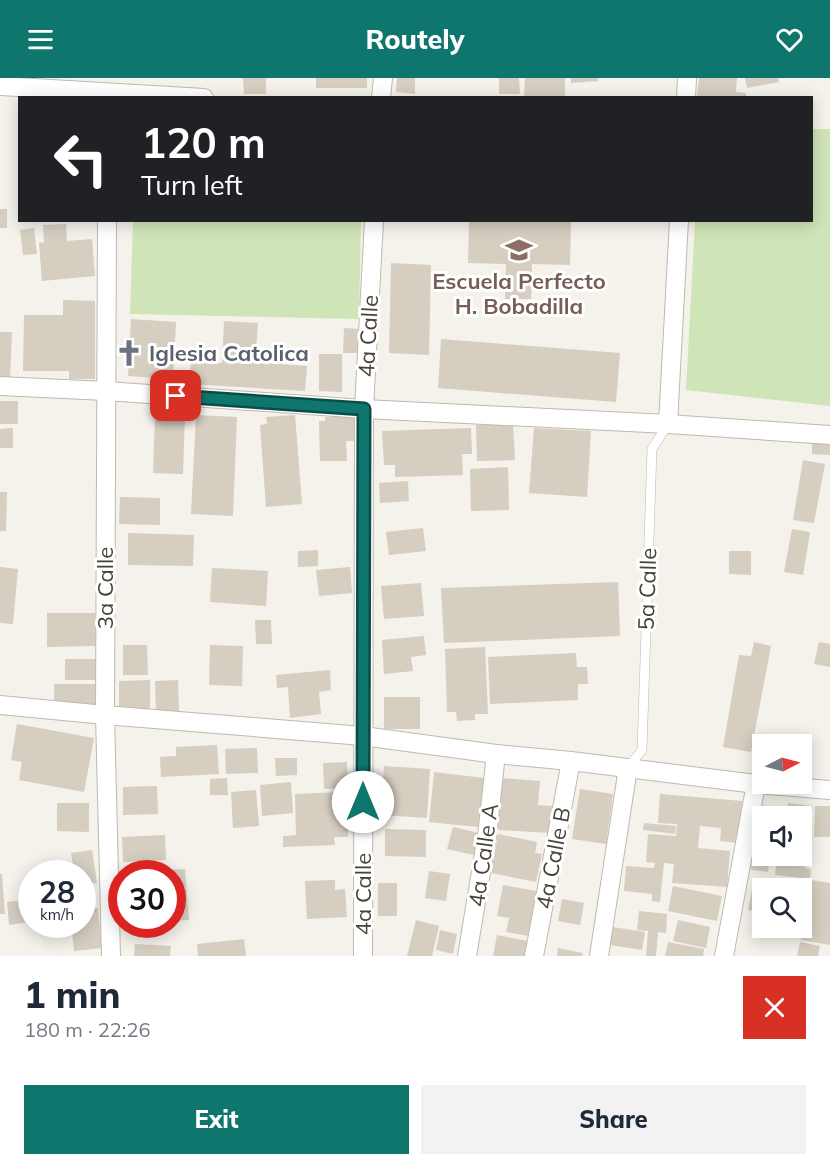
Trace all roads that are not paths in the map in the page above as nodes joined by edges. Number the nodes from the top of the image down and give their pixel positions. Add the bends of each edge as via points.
1 (383, 78) edge
2 (687, 78) edge
3 (0, 86) edge
4 (107, 89) edge
5 (182, 96) edge
6 (381, 96) edge
7 (686, 96) edge
8 (107, 222) edge
9 (374, 222) edge
10 (679, 222) edge
11 (0, 386) edge
12 (106, 391) junction
13 (364, 409) junction
14 (668, 424) junction
15 (830, 435) edge
16 (0, 705) edge
17 (105, 715) junction
18 (363, 736) junction
19 (496, 754) junction
20 (571, 761) junction
21 (628, 768) junction
22 (752, 784) edge
23 (812, 789) edge
24 (830, 790) edge
25 (754, 794) edge
26 (111, 956) edge
27 (363, 956) edge
28 (467, 956) edge
29 (534, 956) edge
30 (599, 956) edge
31 (724, 956) edge

1 - 6 street
2 - 7 street
3 - 4 street
4 - 5 street
8 - 12 street, 3a Calle
9 - 13 street, 4a Calle
10 - 14 street, 5a Calle
11 - 12 street
12 - 13 street
12 - 17 street, 3a Calle
13 - 14 street
13 - 18 street, 4a Calle
14 - 15 street
14 - 21 lane, 5a Calle via 652,449 642,750
16 - 17 street
17 - 18 street
17 - 26 street, 3a Calle
18 - 19 street
18 - 27 street, 4a Calle
19 - 20 street
19 - 28 street, 4a Calle A
20 - 21 street
20 - 29 street, 4a Calle B
21 - 22 street
21 - 30 street, 5a Calle
23 - 24 street
25 - 31 street

